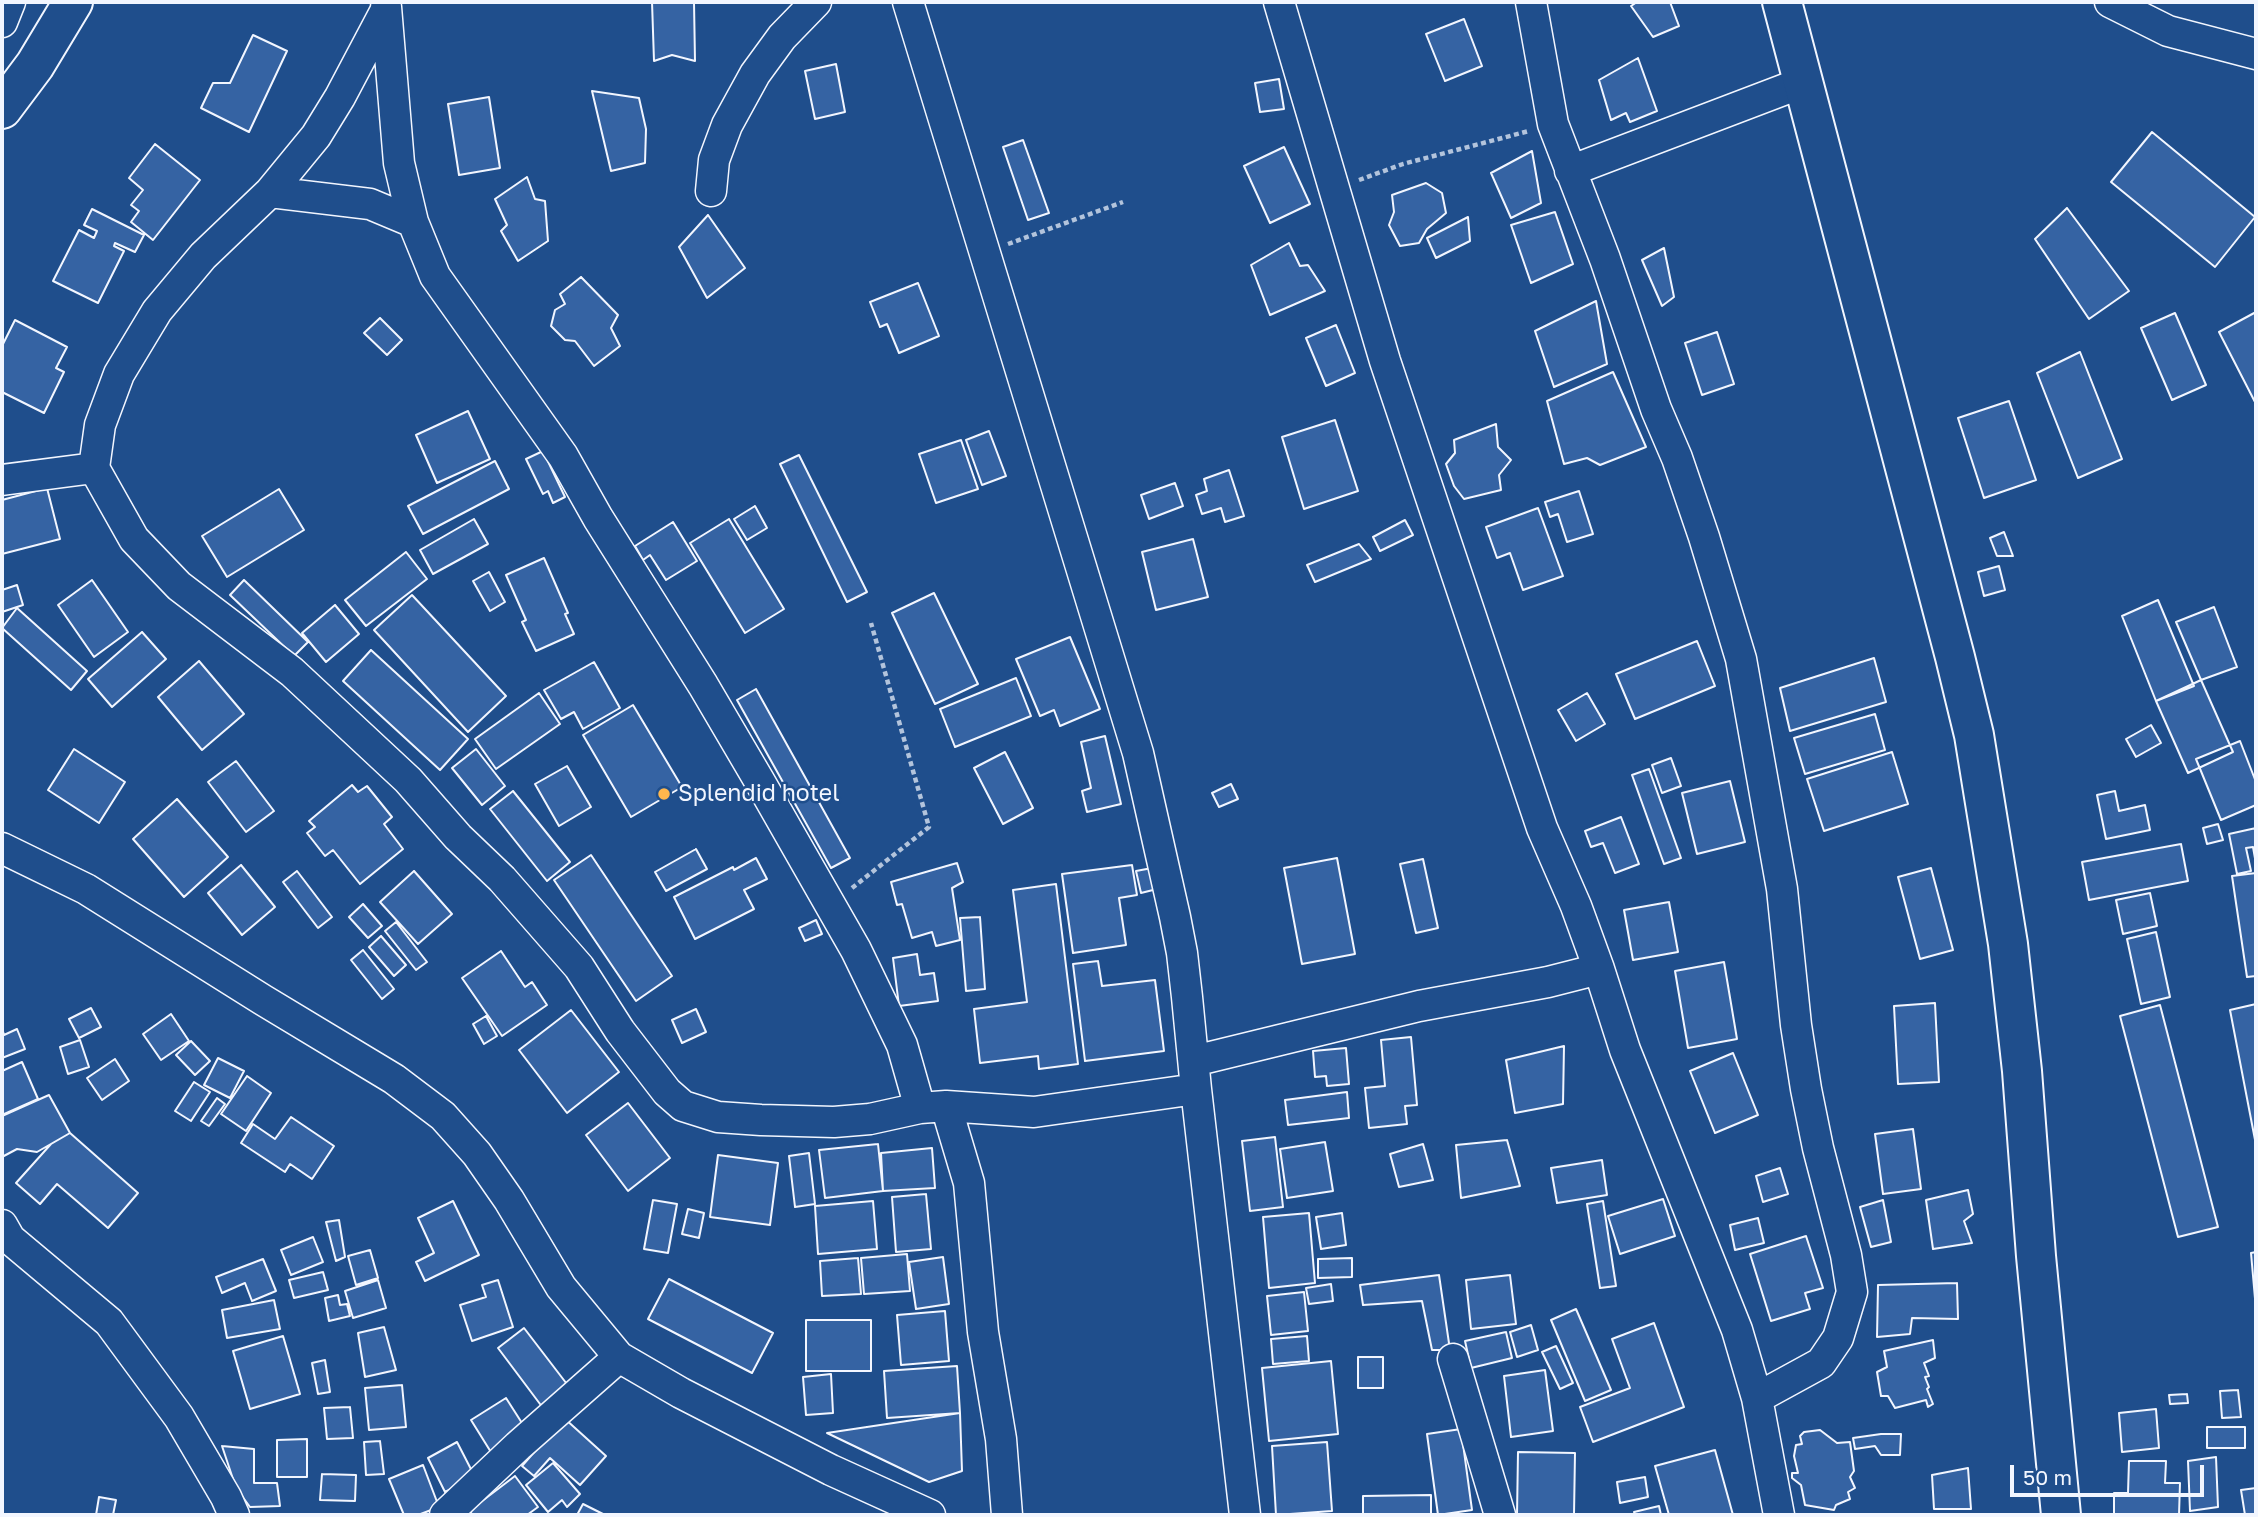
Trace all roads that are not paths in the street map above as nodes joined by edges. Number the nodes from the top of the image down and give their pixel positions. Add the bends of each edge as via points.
1 (10, 2) edge
2 (73, 2) edge
3 (816, 2) edge
4 (908, 2) edge
5 (1279, 2) edge
6 (1531, 2) edge
7 (1782, 2) edge
8 (2110, 2) edge
9 (386, 6) edge
10 (2, 22) edge
11 (2256, 54) edge
12 (1804, 82) junction
13 (2, 108) edge
14 (1570, 171) junction
15 (711, 191) dead end
16 (270, 192) junction
17 (413, 222) junction
18 (94, 468) junction
19 (2, 480) edge
20 (2, 848) edge
21 (1599, 969) junction
22 (1195, 1075) junction
23 (933, 1107) junction
24 (2, 1226) edge
25 (619, 1357) junction
26 (1453, 1359) dead end
27 (1757, 1398) junction
28 (234, 1515) edge
29 (445, 1515) edge
30 (930, 1515) edge
31 (1007, 1515) edge
32 (1245, 1515) edge
33 (1500, 1515) edge
34 (1779, 1515) edge
35 (2061, 1515) edge

1 - 10 street
2 - 13 highway
3 - 15 street via 782,37 738,104 714,160
4 - 22 street via 1138,753 1182,953
5 - 21 street via 1385,361 1538,815
6 - 14 street via 1553,124
7 - 12 highway
8 - 11 street via 2168,31
9 - 16 street via 316,136
9 - 17 street via 399,163
12 - 14 street
12 - 35 highway via 1974,735 2008,944 2021,1058
14 - 27 street via 1677,458 1741,659 1782,889 1807,1089 1852,1292 1838,1338 1821,1363
16 - 17 street via 370,204
16 - 18 street via 203,256 157,311 119,374 100,425
17 - 23 street via 435,276 563,456 703,685 856,950
18 - 19 street
18 - 23 street via 134,540 180,586 292,672 408,780 502,879 579,967 620,1031 683,1106 718,1117 834,1122
20 - 25 street via 86,889 394,1079 443,1116 509,1200 561,1287
21 - 22 street via 1419,1006
21 - 27 street via 1625,1050 1737,1331
22 - 23 street via 1034,1112
22 - 32 street
23 - 31 street via 969,1183
24 - 28 street via 10,1239 108,1322 179,1417
25 - 29 street
25 - 30 street via 831,1470
26 - 33 street
27 - 34 street

